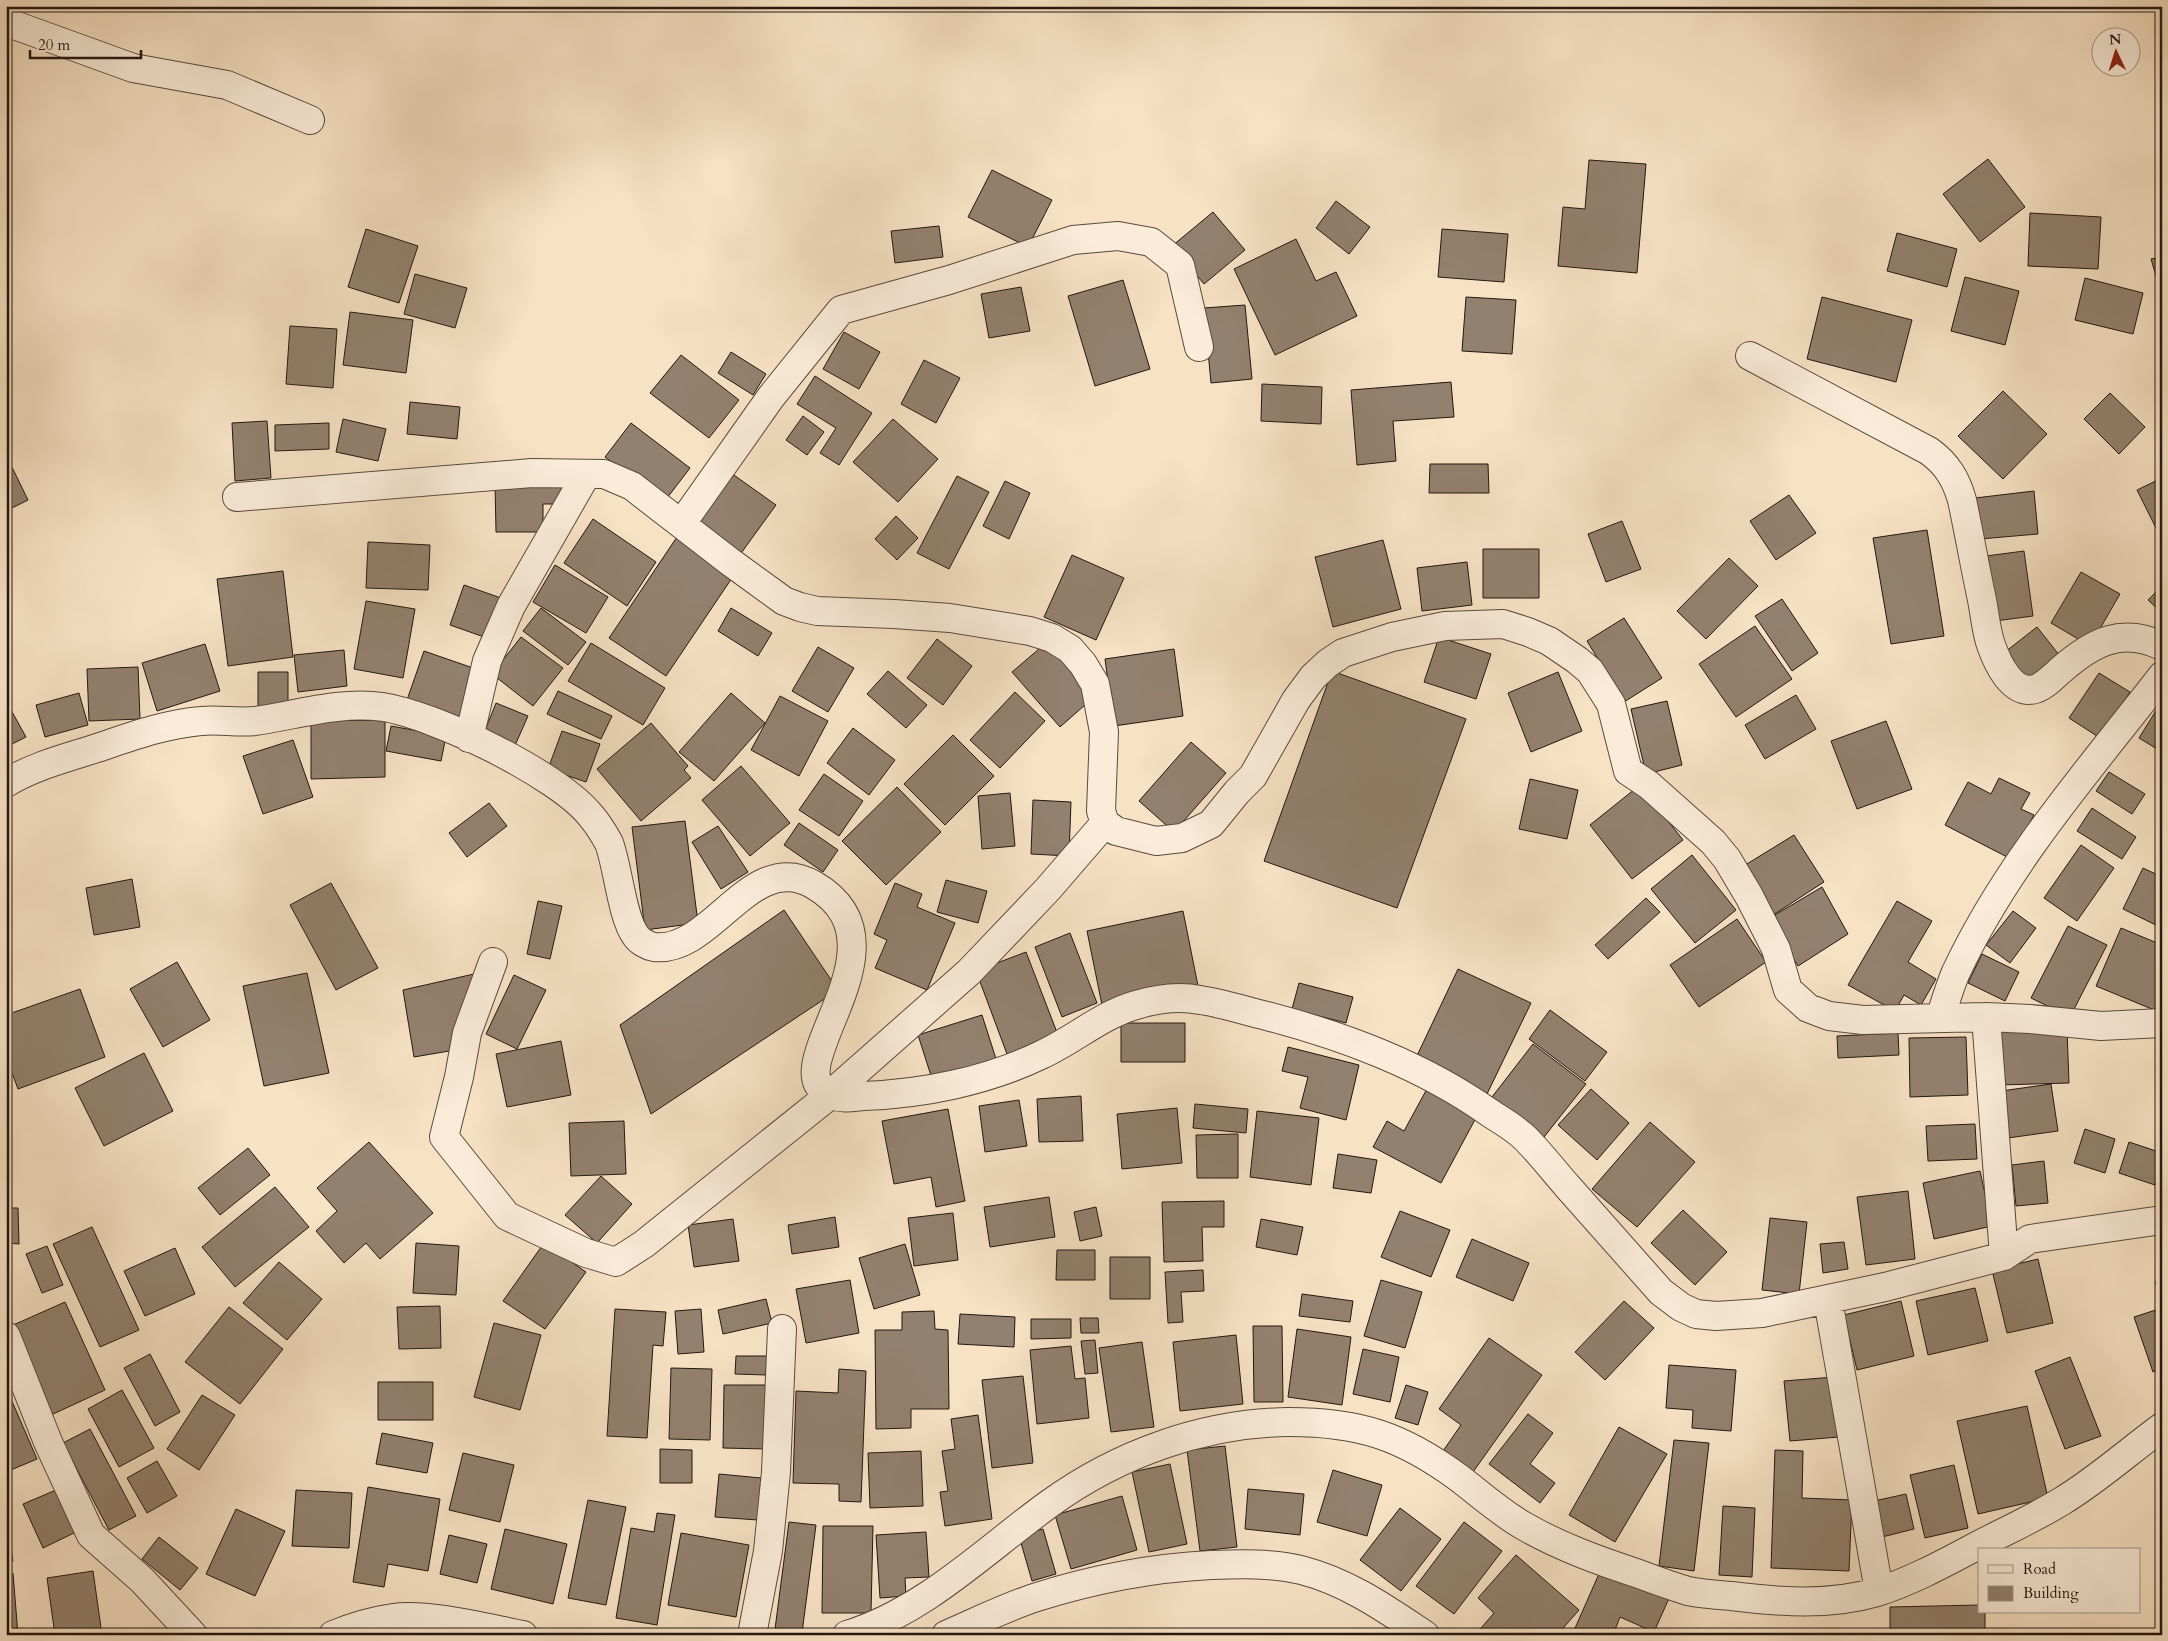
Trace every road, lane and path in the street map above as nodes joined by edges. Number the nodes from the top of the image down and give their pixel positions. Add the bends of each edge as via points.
1 (6, 22) edge
2 (310, 120) dead end
3 (1199, 347) dead end
4 (1750, 356) dead end
5 (586, 475) junction
6 (236, 497) dead end
7 (682, 522) junction
8 (2162, 646) edge
9 (2162, 676) edge
10 (469, 738) junction
11 (6, 783) edge
12 (1105, 823) junction
13 (493, 962) dead end
14 (1986, 1017) junction
15 (1940, 1018) junction
16 (2162, 1022) edge
17 (831, 1094) junction
18 (2162, 1220) edge
19 (2004, 1256) junction
20 (1828, 1300) junction
21 (782, 1329) dead end
22 (6, 1336) edge
23 (2162, 1427) edge
24 (1879, 1591) junction
25 (193, 1635) edge
26 (334, 1635) edge
27 (523, 1635) edge
28 (752, 1635) edge
29 (847, 1635) edge
30 (946, 1635) edge
31 (1425, 1635) edge

1 - 2 street via 133,68 226,85
3 - 7 street via 1180,265 1151,242 1118,236 1073,240 841,310 771,398
4 - 8 street via 1942,460 1958,485 1962,500 1990,643 2006,676 2015,684 2024,689 2035,689 2076,657 2114,638 2132,638
5 - 6 street via 532,473
5 - 7 street via 604,474 618,479
5 - 10 street via 511,606 487,661
7 - 12 street via 784,601 800,607 816,611 950,618 1030,631 1052,638 1070,649 1084,664 1095,684 1101,707 1104,732 1101,811
9 - 15 street via 2024,856 1983,919 1956,973
10 - 11 street via 385,707 333,707 250,722 211,720 169,726 27,771
10 - 17 street via 548,779 588,811 610,845 637,939 651,947 682,944 747,893 769,880 794,877 811,882 842,908 853,939 852,956 842,995 828,1025 817,1064 818,1082 822,1090
12 - 15 street via 1116,831 1156,841 1182,838 1212,824 1236,792 1253,776 1296,700 1313,677 1342,653 1446,626 1503,624 1549,641 1590,671 1611,704 1628,771 1649,785 1713,842 1727,859 1776,949 1788,990 1808,1008 1829,1016 1863,1020
12 - 17 street via 969,972
13 - 17 street via 466,1033 444,1137 507,1216 586,1253 616,1262 644,1244
14 - 15 street
14 - 16 street via 2101,1026
14 - 19 street
17 - 20 street via 842,1097 898,1095 966,1081 1046,1054 1114,1014 1138,1004 1200,999 1348,1041 1390,1057 1469,1098 1522,1135 1661,1292 1681,1307 1696,1314 1724,1316 1762,1313
18 - 19 street via 2030,1239
19 - 20 street
20 - 24 street
21 - 28 street via 776,1472 768,1551
22 - 25 street via 48,1442 91,1535 142,1580
23 - 24 street via 2062,1501 1944,1563
24 - 29 street via 1813,1603 1690,1591 1582,1554 1522,1525 1405,1443 1366,1429 1287,1422 1227,1427 1183,1438 1096,1473 1051,1502 940,1588 896,1615
26 - 27 street via 394,1618 428,1618
30 - 31 street via 1036,1598 1129,1573 1233,1564 1280,1566 1326,1578 1362,1593

